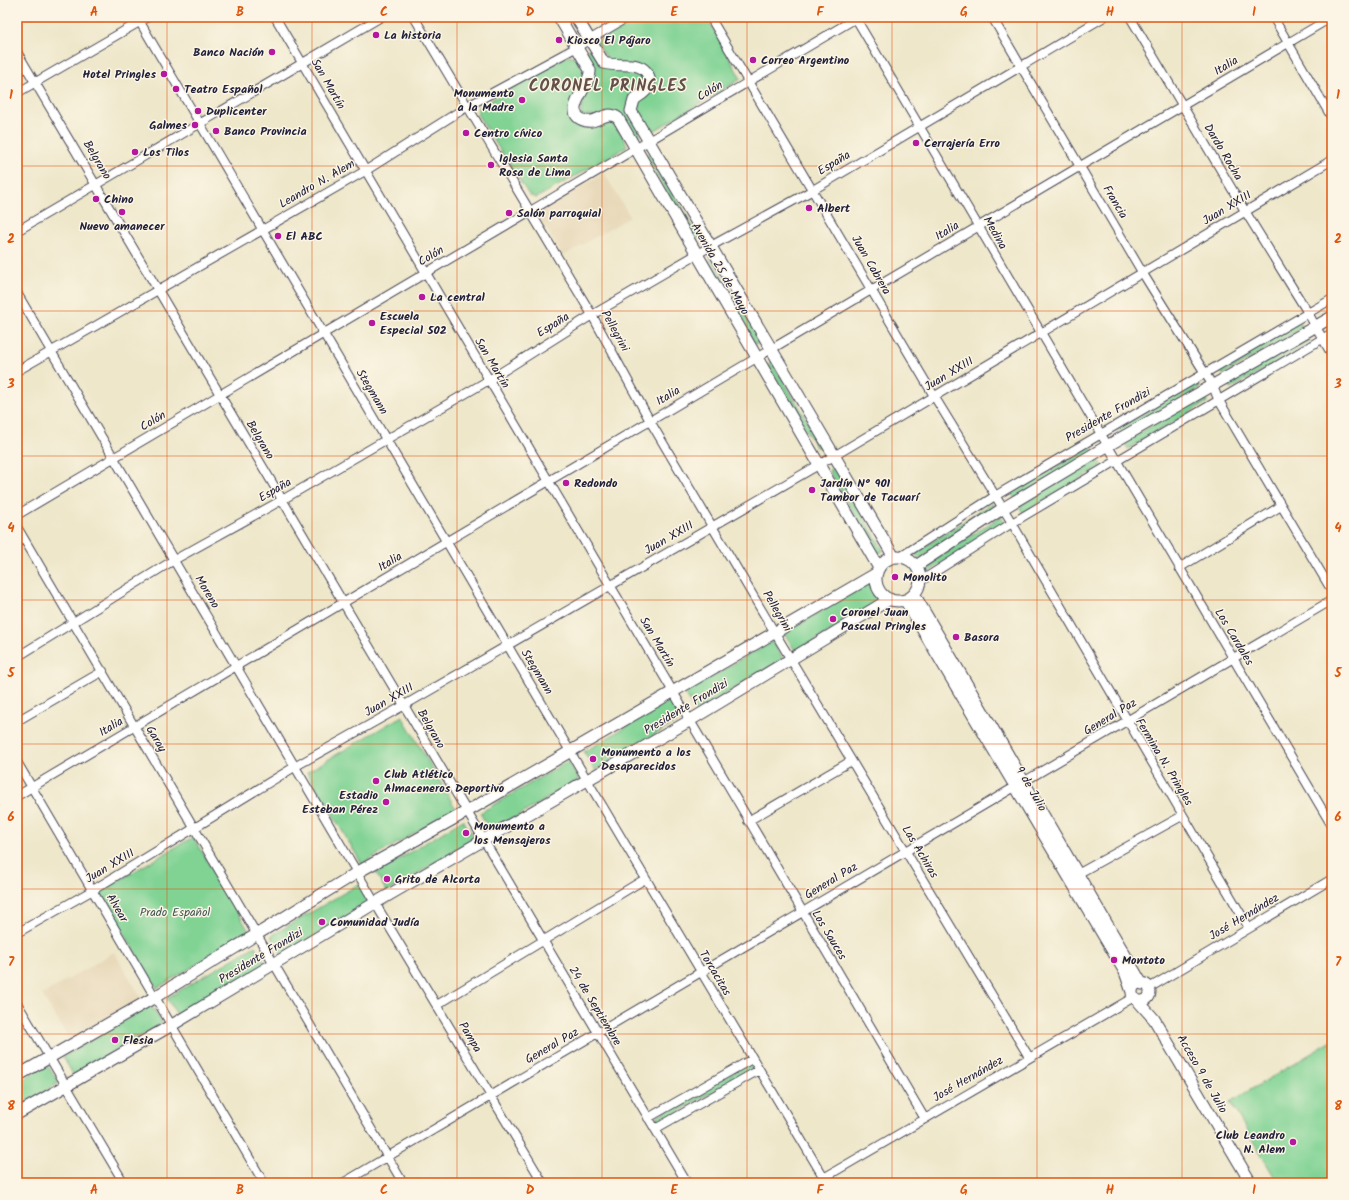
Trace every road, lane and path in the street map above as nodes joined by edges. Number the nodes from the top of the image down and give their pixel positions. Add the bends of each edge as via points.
1 (148, 17) edge
2 (275, 17) edge
3 (380, 17) edge
4 (414, 17) edge
5 (559, 17) edge
6 (576, 17) edge
7 (628, 17) edge
8 (710, 17) edge
9 (856, 17) edge
10 (992, 17) edge
11 (1104, 17) edge
12 (1130, 17) edge
13 (1273, 17) edge
14 (1332, 17) edge
15 (139, 19) edge
16 (589, 40) junction
17 (1288, 43) junction
18 (577, 47) junction
19 (17, 52) edge
20 (302, 63) junction
21 (1021, 66) junction
22 (36, 82) junction
23 (749, 82) junction
24 (17, 93) edge
25 (468, 106) junction
26 (1182, 106) junction
27 (1332, 118) edge
28 (201, 123) junction
29 (919, 127) junction
30 (648, 141) junction
31 (635, 149) junction
32 (1332, 160) edge
33 (1080, 166) junction
34 (365, 171) junction
35 (97, 184) junction
36 (813, 190) junction
37 (530, 211) junction
38 (1245, 212) junction
39 (978, 227) junction
40 (262, 230) junction
41 (17, 231) edge
42 (711, 246) junction
43 (697, 254) junction
44 (1142, 272) junction
45 (425, 274) junction
46 (872, 290) junction
47 (158, 291) junction
48 (17, 293) edge
49 (1332, 299) edge
50 (1308, 313) junction
51 (592, 315) junction
52 (1332, 317) edge
53 (1316, 326) junction
54 (1040, 333) junction
55 (1332, 333) edge
56 (323, 334) junction
57 (1323, 339) junction
58 (771, 349) junction
59 (50, 351) junction
60 (1332, 355) edge
61 (757, 358) junction
62 (17, 371) edge
63 (1205, 373) junction
64 (488, 380) junction
65 (1213, 386) junction
66 (220, 395) junction
67 (934, 396) junction
68 (1218, 399) junction
69 (650, 421) junction
70 (1100, 435) junction
71 (386, 439) junction
72 (1107, 446) junction
73 (834, 456) junction
74 (114, 458) junction
75 (1116, 461) junction
76 (819, 464) junction
77 (548, 482) junction
78 (995, 496) junction
79 (282, 500) junction
80 (1281, 506) junction
81 (1002, 509) junction
82 (17, 515) edge
83 (1012, 523) junction
84 (17, 527) edge
85 (713, 527) junction
86 (446, 542) junction
87 (897, 557) junction
88 (174, 560) junction
89 (916, 566) junction
90 (1179, 568) junction
91 (878, 571) junction
92 (919, 582) junction
93 (610, 586) junction
94 (1332, 590) edge
95 (909, 597) junction
96 (890, 599) junction
97 (1332, 600) edge
98 (343, 603) junction
99 (74, 622) junction
100 (775, 633) junction
101 (507, 645) junction
102 (17, 657) edge
103 (1233, 658) junction
104 (792, 659) junction
105 (237, 666) junction
106 (103, 671) junction
107 (672, 692) junction
108 (403, 706) junction
109 (17, 721) edge
110 (689, 721) junction
111 (1126, 721) junction
112 (135, 726) junction
113 (570, 751) junction
114 (851, 761) junction
115 (17, 762) edge
116 (296, 766) junction
117 (587, 780) junction
118 (1019, 784) junction
119 (32, 788) junction
120 (17, 796) edge
121 (466, 812) junction
122 (1182, 816) junction
123 (748, 821) junction
124 (1332, 826) edge
125 (195, 828) junction
126 (483, 841) junction
127 (905, 851) junction
128 (358, 872) junction
129 (1073, 877) junction
130 (645, 879) junction
131 (1332, 879) edge
132 (93, 890) junction
133 (375, 903) junction
134 (802, 912) junction
135 (1249, 928) junction
136 (17, 933) edge
137 (258, 935) junction
138 (543, 941) junction
139 (275, 963) junction
140 (701, 972) junction
141 (1147, 989) junction
142 (155, 997) junction
143 (1135, 997) junction
144 (17, 1003) edge
145 (437, 1005) junction
146 (1154, 1019) junction
147 (172, 1025) junction
148 (597, 1033) junction
149 (49, 1057) junction
150 (1029, 1057) junction
151 (752, 1058) junction
152 (759, 1070) junction
153 (17, 1076) edge
154 (66, 1086) junction
155 (491, 1096) junction
156 (17, 1114) edge
157 (648, 1118) junction
158 (925, 1119) junction
159 (655, 1129) junction
160 (388, 1156) junction
161 (824, 1178) junction
162 (124, 1183) edge
163 (264, 1183) edge
164 (343, 1183) edge
165 (404, 1183) edge
166 (543, 1183) edge
167 (687, 1183) edge
168 (816, 1183) edge
169 (1251, 1183) edge

1 - 15 street
2 - 20 street, San Martín
3 - 20 street
4 - 25 street, Pellegrini
5 - 18 main road, Avenida 25 de Mayo
6 - 16 main road, Avenida 25 de Mayo
7 - 16 street, Leandro N. Alem
8 - 23 street, Juan Cabrera
9 - 23 street, Colón
9 - 29 street, Medina
10 - 21 street, Francia
11 - 21 street, España
12 - 26 street, Dardo Rocha
13 - 17 street
14 - 17 street, Italia
15 - 22 street
15 - 28 street, Stegmann
16 - 18 street, Leandro N. Alem
16 - 30 main road, Avenida 25 de Mayo via 604,63 635,66 647,72 649,86 644,93 635,98 631,107
17 - 26 street, Italia
17 - 27 street
18 - 25 street, Leandro N. Alem
18 - 31 main road, Avenida 25 de Mayo via 590,74 585,88 576,101 576,114 591,122 613,115 618,118
19 - 22 street, Belgrano
20 - 28 street
20 - 34 street, San Martín
21 - 29 street, España
21 - 33 street, Francia
22 - 24 street
22 - 35 street, Belgrano
23 - 30 street, Colón
23 - 36 street, Juan Cabrera
25 - 34 street, Leandro N. Alem
25 - 37 street, Pellegrini
26 - 33 street, Italia
26 - 38 street, Dardo Rocha
28 - 35 street
28 - 40 street, Stegmann
29 - 36 street, España
29 - 39 street, Medina
30 - 31 street, Colón
30 - 42 main road, Avenida 25 de Mayo
31 - 37 street, Colón
31 - 43 main road, Avenida 25 de Mayo
32 - 38 street, Juan XXIII
33 - 39 street, Italia
33 - 44 street, Francia
34 - 40 street, Leandro N. Alem
34 - 45 street, San Martín
35 - 41 street
35 - 47 street, Belgrano
36 - 42 street, España
36 - 46 street, Juan Cabrera
37 - 45 street, Colón
37 - 51 street, Pellegrini
38 - 44 street, Juan XXIII
38 - 50 street, Dardo Rocha
39 - 46 street, Italia
39 - 54 street, Medina
40 - 47 street, Leandro N. Alem
40 - 56 street, Stegmann
42 - 43 street, España
42 - 58 main road, Avenida 25 de Mayo
43 - 51 street, España
43 - 61 main road, Avenida 25 de Mayo
44 - 54 street, Juan XXIII
44 - 63 street, Francia
45 - 56 street, Colón
45 - 64 street, San Martín
46 - 58 street, Italia
46 - 67 street, Juan Cabrera
47 - 59 street, Leandro N. Alem
47 - 66 street, Belgrano
48 - 59 street, Moreno
49 - 50 street, Presidente Frondizi
50 - 53 street, Dardo Rocha
50 - 63 street, Presidente Frondizi
51 - 64 street, España
51 - 69 street, Pellegrini
52 - 53 main road
53 - 57 street, Dardo Rocha
53 - 65 main road
54 - 67 street, Juan XXIII
54 - 70 street, Medina
55 - 57 street
56 - 66 street, Colón
56 - 71 street, Stegmann
57 - 60 street
57 - 68 street
58 - 61 street, Italia
58 - 73 main road, Avenida 25 de Mayo
59 - 62 street, Leandro N. Alem
59 - 74 street, Moreno
61 - 69 street, Italia
61 - 76 main road, Avenida 25 de Mayo
63 - 65 street, Francia
63 - 70 street, Presidente Frondizi
64 - 71 street, España
64 - 77 street, San Martín
65 - 68 street, Francia
65 - 72 main road
66 - 74 street, Colón
66 - 79 street, Belgrano
67 - 73 street, Juan XXIII
67 - 78 street, Juan Cabrera
68 - 75 street
68 - 80 street, Francia
69 - 77 street, Italia
69 - 85 street, Pellegrini
70 - 72 street, Medina
70 - 78 street, Presidente Frondizi
71 - 79 street, España
71 - 86 street, Stegmann
72 - 75 street, Medina
72 - 81 main road
73 - 76 street, Juan XXIII
73 - 87 main road, Avenida 25 de Mayo
74 - 82 street, Colón
74 - 88 street, Moreno
75 - 83 street
75 - 90 street, Los Cardales
76 - 85 street, Juan XXIII
76 - 91 main road, Avenida 25 de Mayo
77 - 86 street, Italia
77 - 93 street, San Martín
78 - 81 street, Juan Cabrera
78 - 87 street, Presidente Frondizi
79 - 88 street, España
79 - 98 street, Belgrano
80 - 90 street
80 - 94 street, Francia
81 - 83 street, Juan Cabrera
81 - 89 main road
83 - 92 street
83 - 111 street, Fermina N. Pringles
84 - 99 street, Garay
85 - 93 street, Juan XXIII
85 - 100 street, Pellegrini
86 - 98 street, Italia
86 - 101 street, Stegmann
87 - 89 main road via 909,560
87 - 91 main road via 888,559
88 - 99 street, España
88 - 105 street, Moreno
89 - 92 main road
90 - 103 street, Los Cardales
91 - 96 main road via 877,585
91 - 100 main road, Presidente Frondizi
92 - 95 main road
93 - 101 street, Juan XXIII
93 - 107 street, San Martín
95 - 96 main road
95 - 118 main road, 9 de Julio
96 - 104 main road, Presidente Frondizi
97 - 103 street, General Paz
98 - 105 street, Italia
98 - 108 street, Belgrano
99 - 102 street, España
99 - 106 street, Garay
100 - 104 street, Pellegrini
100 - 107 main road, Presidente Frondizi
101 - 108 street, Juan XXIII
101 - 113 street, Stegmann
103 - 111 street, General Paz
103 - 124 street, Los Cardales
104 - 110 main road, Presidente Frondizi
104 - 114 street, Las Achiras
105 - 112 street, Italia
105 - 116 street, Moreno
106 - 109 street
106 - 112 street, Garay
107 - 110 street, San Martín
107 - 113 main road, Presidente Frondizi
108 - 116 street, Juan XXIII
108 - 121 street, Belgrano
110 - 117 main road, Presidente Frondizi
110 - 123 street, Los Sauces
111 - 118 street, General Paz
111 - 122 street, Fermina N. Pringles
112 - 119 street, Italia
112 - 125 street, Garay
113 - 117 street, Stegmann
113 - 121 main road, Presidente Frondizi
114 - 123 street
114 - 127 street, Las Achiras
115 - 119 street, Alvear
116 - 125 street, Juan XXIII
116 - 128 street, Moreno
117 - 126 main road, Presidente Frondizi
117 - 130 street, Torcacitas
118 - 127 street, General Paz
118 - 129 main road, 9 de Julio
119 - 120 street, Italia
119 - 132 street, Alvear
121 - 126 street, Belgrano
121 - 128 main road, Presidente Frondizi
122 - 129 street
122 - 135 street, Fermina N. Pringles
123 - 134 street, Los Sauces
125 - 132 street, Juan XXIII
125 - 137 street, Garay
126 - 133 main road, Presidente Frondizi
126 - 138 street, 24 de Septiembre
127 - 134 street, General Paz
127 - 150 street, Las Achiras
128 - 133 street, Moreno
128 - 137 main road, Presidente Frondizi
129 - 141 main road, 9 de Julio
129 - 143 main road, 9 de Julio via 1125,972
130 - 138 street
130 - 140 street, Torcacitas
131 - 135 street, José Hernández
132 - 136 street, Juan XXIII
132 - 142 street, Alvear
133 - 139 main road, Presidente Frondizi
133 - 145 street, Pampa
134 - 140 street, General Paz
134 - 158 street, Los Sauces
135 - 141 street, José Hernández
137 - 139 street, Garay
137 - 142 main road, Presidente Frondizi
138 - 145 street
138 - 148 street, 24 de Septiembre
139 - 147 main road, Presidente Frondizi
139 - 160 street, Garay
140 - 148 street, General Paz
140 - 151 street, Torcacitas
141 - 143 main road via 1146,1000
141 - 143 main road via 1137,985
141 - 146 main road, Acceso 9 de Julio
142 - 147 street, Alvear
142 - 149 main road, Presidente Frondizi
143 - 146 main road, Acceso 9 de Julio
143 - 150 street, José Hernández
144 - 149 street
145 - 155 street, Pampa
146 - 169 main road, Acceso 9 de Julio
147 - 154 main road, Presidente Frondizi
147 - 163 street, Alvear
148 - 155 street, General Paz
148 - 157 street, 24 de Septiembre
149 - 153 main road, Presidente Frondizi
149 - 154 street
150 - 158 street, José Hernández
151 - 152 street, Torcacitas
151 - 157 street
152 - 159 street
152 - 161 street, Torcacitas
154 - 156 main road, Presidente Frondizi
154 - 162 street
155 - 160 street, General Paz
155 - 166 street, Pampa
157 - 159 street, 24 de Septiembre
158 - 161 street, José Hernández
159 - 167 street, 24 de Septiembre
160 - 164 street, General Paz
160 - 165 street, Garay
161 - 168 street, José Hernández

